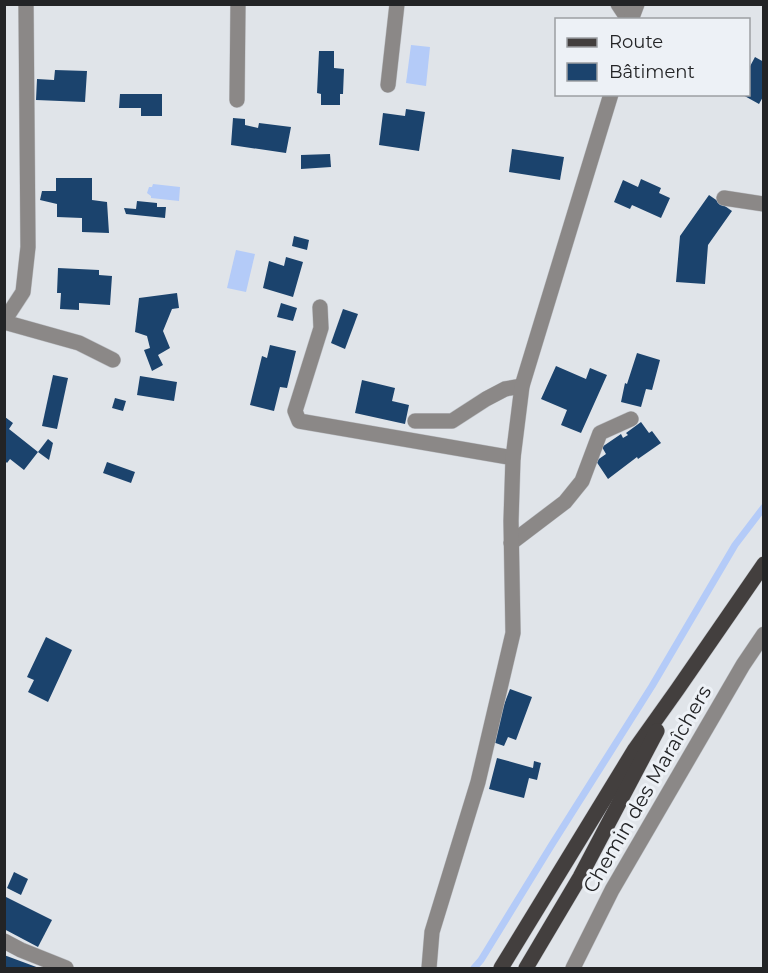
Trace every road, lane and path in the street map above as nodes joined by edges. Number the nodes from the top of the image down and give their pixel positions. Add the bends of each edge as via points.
1 (26, 4) edge
2 (238, 4) edge
3 (397, 4) edge
4 (388, 85) dead end
5 (610, 96) edge
6 (237, 100) dead end
7 (724, 198) dead end
8 (764, 204) edge
9 (320, 307) dead end
10 (4, 321) edge
11 (113, 360) dead end
12 (522, 386) junction
13 (631, 418) dead end
14 (415, 421) dead end
15 (513, 458) junction
16 (512, 543) junction
17 (764, 564) edge
18 (764, 634) edge
19 (677, 690) junction
20 (4, 941) edge
21 (66, 969) edge
22 (429, 969) edge
23 (501, 969) edge
24 (526, 969) edge
25 (573, 969) edge

1 - 10 street via 28,247 23,292
2 - 6 street
3 - 4 street
5 - 12 street
7 - 8 street
9 - 15 street via 321,328 295,411 299,421
10 - 11 street via 79,343
12 - 14 street via 505,389 452,421
12 - 15 street
13 - 16 street via 600,433 582,481 565,502
15 - 16 street
16 - 22 street via 513,633 478,782 432,932
17 - 19 main road
18 - 25 street, Chemin des Maraîchers via 612,890
19 - 23 main road via 635,749
19 - 24 main road via 580,877
20 - 21 street

